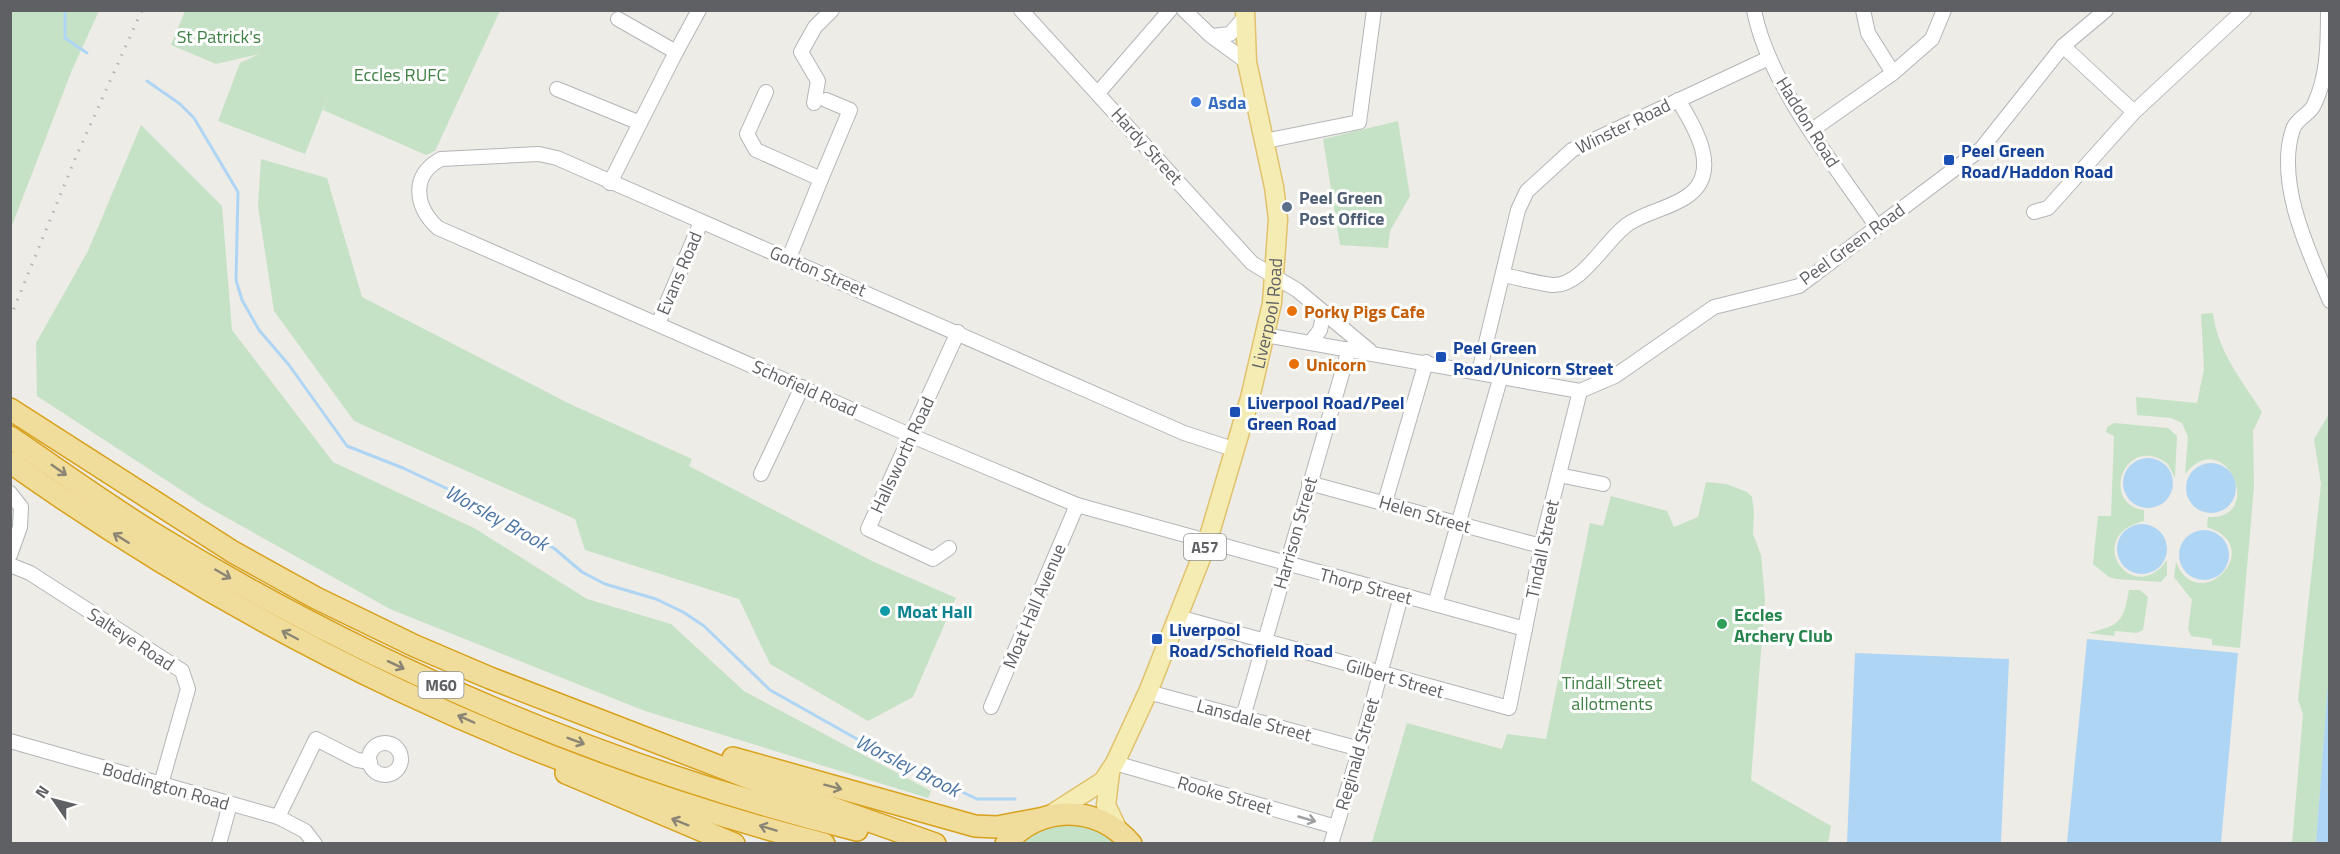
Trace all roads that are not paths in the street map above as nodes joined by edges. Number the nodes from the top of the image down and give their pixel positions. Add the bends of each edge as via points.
1 (699, 10) edge
2 (832, 10) edge
3 (1021, 10) edge
4 (1184, 10) edge
5 (1374, 10) edge
6 (1754, 10) edge
7 (1863, 10) edge
8 (1944, 10) edge
9 (2106, 10) edge
10 (2244, 10) edge
11 (2328, 10) edge
12 (1168, 13) edge
13 (1245, 14) edge
14 (618, 19) dead end
15 (1212, 36) junction
16 (2063, 46) junction
17 (676, 52) junction
18 (1769, 58) junction
19 (1247, 62) junction
20 (1893, 73) junction
21 (557, 89) dead end
22 (766, 92) dead end
23 (1098, 93) junction
24 (1678, 100) junction
25 (2134, 112) junction
26 (640, 123) junction
27 (1812, 130) junction
28 (1265, 141) junction
29 (821, 179) junction
30 (610, 183) junction
31 (420, 204) joint
32 (2034, 212) dead end
33 (701, 222) junction
34 (1877, 227) junction
35 (789, 258) junction
36 (1503, 275) junction
37 (1275, 276) junction
38 (2330, 301) edge
39 (1324, 312) junction
40 (658, 324) junction
41 (958, 332) junction
42 (1265, 334) junction
43 (1311, 342) junction
44 (1349, 349) junction
45 (1370, 352) junction
46 (1426, 362) junction
47 (1479, 372) junction
48 (1501, 376) junction
49 (802, 387) junction
50 (1580, 391) junction
51 (10, 401) edge
52 (10, 409) edge
53 (912, 436) junction
54 (10, 437) edge
55 (68, 446) junction
56 (1236, 450) junction
57 (10, 462) edge
58 (761, 474) dead end
59 (1559, 475) junction
60 (1309, 483) junction
61 (1603, 484) dead end
62 (10, 493) edge
63 (1385, 502) junction
64 (1077, 505) junction
65 (1458, 524) junction
66 (1207, 543) junction
67 (1541, 546) junction
68 (949, 548) dead end
69 (10, 555) edge
70 (1286, 564) junction
71 (10, 565) edge
72 (1401, 596) junction
73 (1435, 604) junction
74 (1178, 616) junction
75 (1525, 628) junction
76 (1265, 641) junction
77 (1380, 674) junction
78 (1148, 692) junction
79 (992, 707) dead end
80 (1509, 708) joint
81 (1243, 717) junction
82 (619, 728) junction
83 (493, 730) junction
84 (10, 741) edge
85 (1360, 748) junction
86 (370, 762) dead end
87 (1112, 768) junction
88 (161, 784) junction
89 (230, 804) junction
90 (278, 817) junction
91 (1044, 817) junction
92 (1336, 827) junction
93 (1128, 840) edge
94 (219, 843) edge
95 (315, 843) edge
96 (734, 843) edge
97 (824, 843) edge
98 (912, 843) edge
99 (935, 843) edge
100 (1006, 843) edge
101 (1331, 843) edge

1 - 17 street
2 - 29 street via 815,27 801,52 818,81 820,101 850,110
3 - 23 street, Hardy Street
4 - 15 street
5 - 28 street via 1359,122
6 - 18 street, Haddon Road
7 - 20 street via 1868,33
8 - 20 street via 1932,39
9 - 16 street, Peel Green Road
10 - 25 street
11 - 38 street via 2328,56 2313,107 2293,127 2288,160 2297,223
12 - 23 street
13 - 15 street via 1230,34
13 - 19 main road, Liverpool Road / A57
14 - 17 street
15 - 19 street
16 - 25 street
16 - 34 street, Peel Green Road via 1981,149
17 - 26 street
18 - 24 street, Winster Road
18 - 27 street, Haddon Road
19 - 28 main road, Liverpool Road / A57
20 - 27 street
21 - 26 street
22 - 29 street via 747,134 756,150
23 - 37 street, Hardy Street via 1252,263
24 - 36 street, Winster Road via 1572,150 1541,176 1527,191 1518,210
24 - 36 street via 1701,143 1704,162 1698,185 1686,197 1628,224 1609,239 1583,272 1567,282 1553,285
25 - 32 street via 2049,208
26 - 30 street
27 - 34 street, Haddon Road
28 - 37 main road, Liverpool Road / A57 via 1277,206
29 - 35 street
30 - 31 street, Gorton Street via 557,158 538,154 449,158 432,164 424,174
30 - 33 street, Gorton Street
31 - 40 street, Schofield Road via 425,216 438,228
33 - 35 street, Gorton Street
33 - 40 street, Evans Road
34 - 50 street, Peel Green Road via 1799,286 1714,307 1616,376
35 - 41 street, Gorton Street
36 - 47 street, Winster Road
37 - 39 street
37 - 42 main road, Liverpool Road / A57
39 - 43 street via 1320,330
39 - 45 street
40 - 49 street, Schofield Road
41 - 53 street, Hallsworth Road
41 - 56 street, Gorton Street via 1184,433
42 - 43 street
42 - 56 main road, Liverpool Road / A57
43 - 44 street
44 - 45 street
44 - 60 street, Harrison Street
45 - 46 street
46 - 47 street
46 - 63 street
47 - 48 street
48 - 50 street
48 - 65 street
49 - 53 street, Schofield Road
49 - 58 street
50 - 59 street, Tindall Street
51 - 55 highway, M60
52 - 55 highway, M60
53 - 64 street, Schofield Road
53 - 68 street, Hallsworth Road via 867,529 933,559
54 -> 98 highway, M60 via 151,532 358,646 441,686 635,763 796,813
55 - 82 highway, M60 via 233,552 316,598 415,646
56 - 66 main road, Liverpool Road / A57
83 -> 57 highway, M60 via 359,670 260,619 140,550
59 - 61 street
59 - 67 street, Tindall Street
60 - 63 street, Helen Street
60 - 70 street, Harrison Street
62 - 69 street via 21,507 20,527
63 - 65 street, Helen Street
64 - 66 street, Schofield Road
64 - 79 street, Moat Hall Avenue
65 - 67 street, Helen Street
65 - 73 street
66 - 70 street, Thorp Street
66 - 74 main road, Liverpool Road / A57
67 - 75 street, Tindall Street
70 - 72 street, Thorp Street
70 - 76 street, Harrison Street
71 - 88 street, Salteye Road via 30,573 183,671 188,689
72 - 73 street, Thorp Street
72 - 77 street, Reginald Street
73 - 75 street, Thorp Street
74 - 76 street, Gilbert Street
74 - 78 main road, Liverpool Road / A57
75 - 80 street, Tindall Street
76 - 77 street, Gilbert Street
76 - 81 street, Harrison Street
77 - 80 street, Gilbert Street
77 - 85 street, Reginald Street
78 - 81 street, Lansdale Street
78 - 87 main road, Liverpool Road / A57
81 - 85 street, Lansdale Street
82 -> 91 highway, M60 via 989,827
82 - 99 highway
96 -> 83 highway via 568,774
97 -> 83 highway, M60 via 694,805
84 - 88 street, Boddington Road
85 - 92 street, Reginald Street
86 - 90 street via 357,760 316,739
87 - 91 main road, Liverpool Road / A57 via 1103,781
87 -> 92 street, Rooke Street
87 - 93 main road, Liverpool Road / A57 via 1106,805
88 - 89 street, Boddington Road
89 - 90 street, Boddington Road
89 - 94 street
90 - 95 street, Boddington Road via 305,831
91 - 93 highway, A57 via 1086,815
91 - 100 highway, A57 via 1022,828
92 - 101 street, Reginald Street

